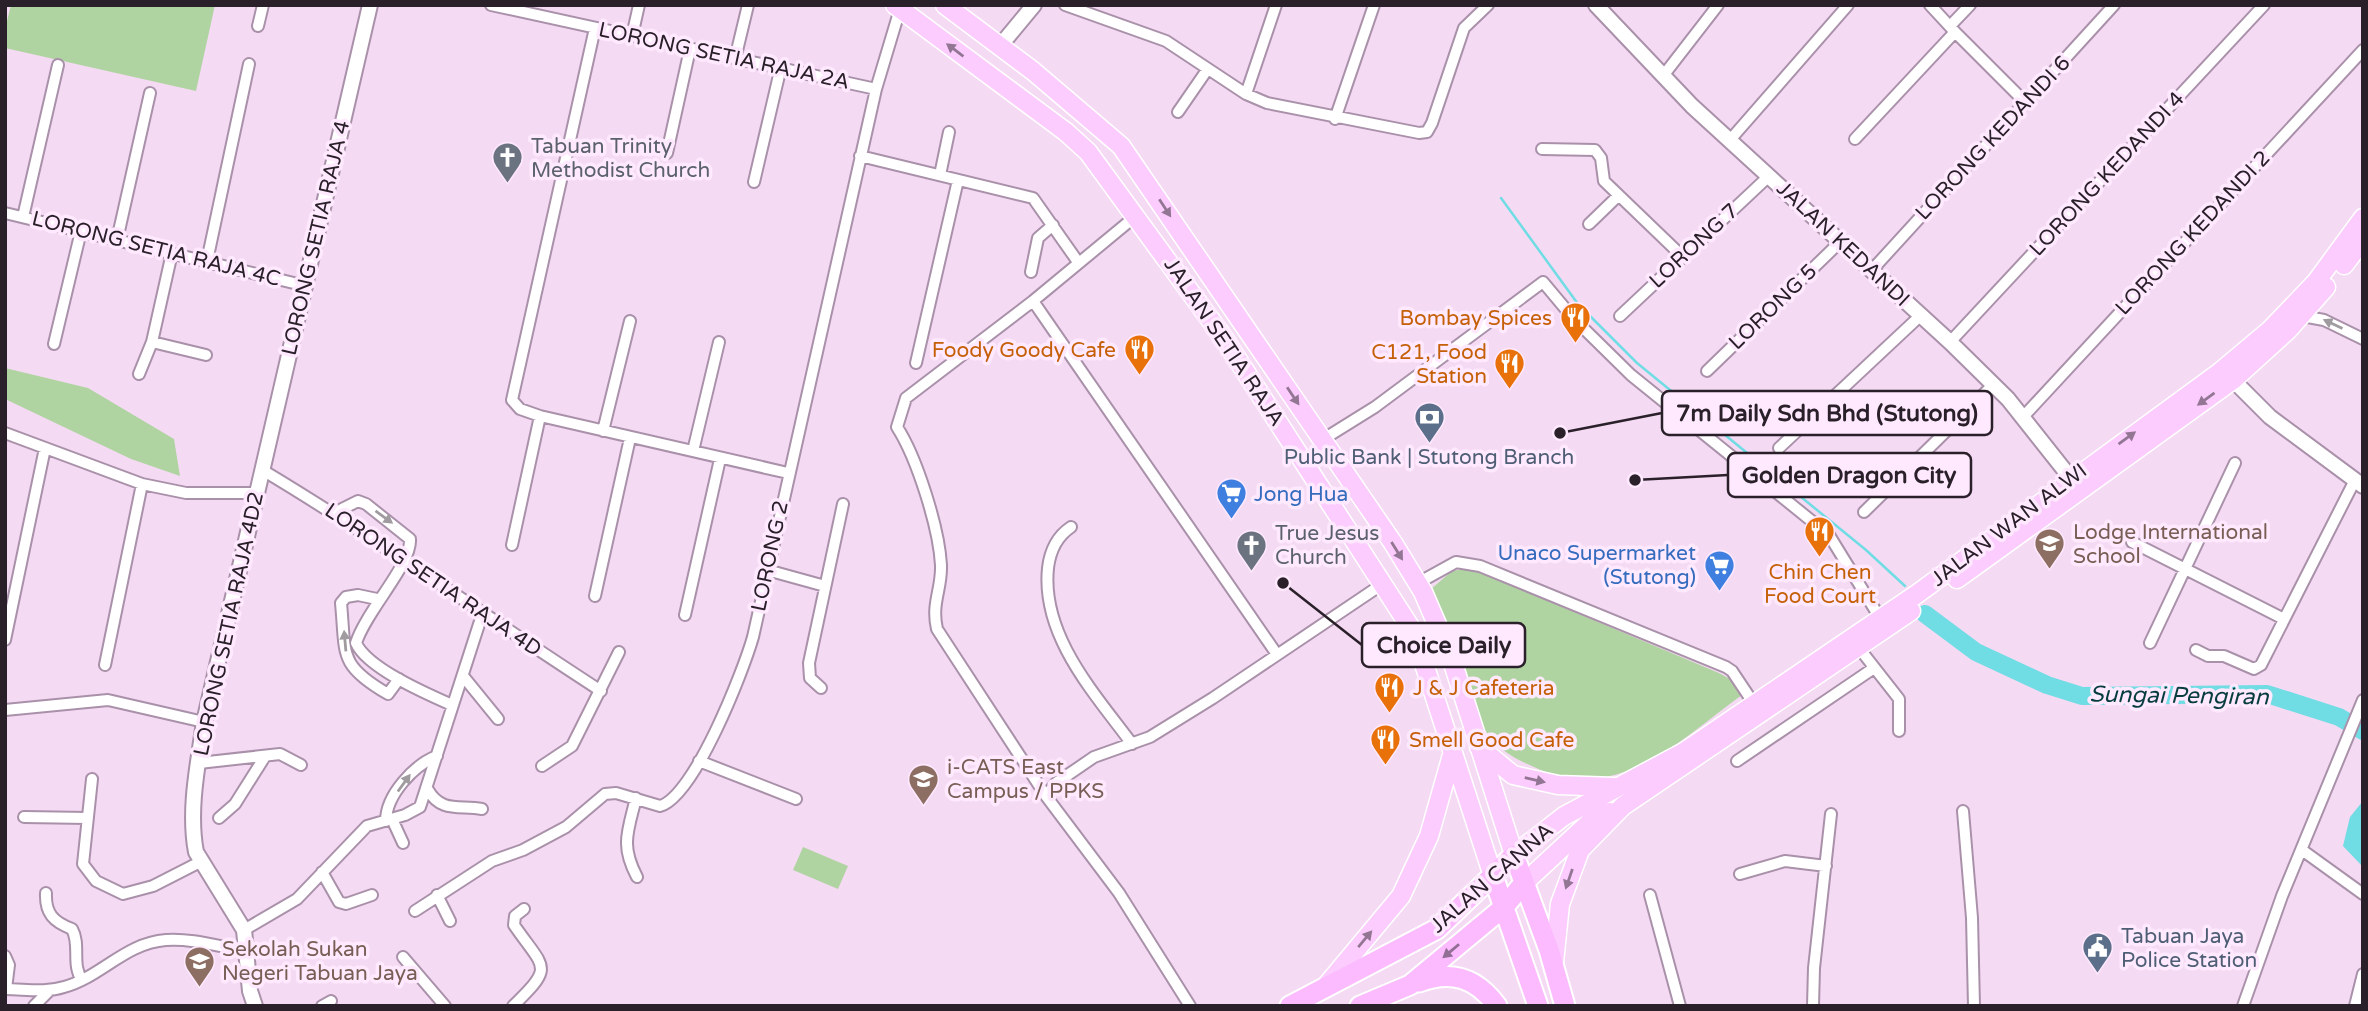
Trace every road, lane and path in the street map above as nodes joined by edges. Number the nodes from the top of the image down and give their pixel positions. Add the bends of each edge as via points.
1 (263, 5) edge
2 (370, 5) edge
3 (491, 5) edge
4 (639, 5) edge
5 (748, 5) edge
6 (945, 5) edge
7 (1034, 5) edge
8 (1065, 5) edge
9 (1276, 5) edge
10 (1374, 5) edge
11 (1488, 5) edge
12 (1596, 5) edge
13 (1718, 5) edge
14 (1848, 5) edge
15 (1930, 5) edge
16 (1969, 5) edge
17 (2114, 5) edge
18 (2264, 5) edge
19 (899, 7) edge
20 (541, 11) edge
21 (258, 26) dead end
22 (595, 28) junction
23 (1953, 29) junction
24 (632, 36) junction
25 (1000, 47) junction
26 (690, 49) junction
27 (2363, 50) edge
28 (735, 59) junction
29 (249, 64) dead end
30 (58, 65) dead end
31 (1207, 70) junction
32 (780, 71) junction
33 (1033, 71) junction
34 (1663, 76) junction
35 (876, 89) junction
36 (150, 93) dead end
37 (1246, 94) junction
38 (2026, 103) junction
39 (1178, 112) dead end
40 (1335, 119) junction
41 (949, 132) dead end
42 (1855, 139) dead end
43 (1730, 140) junction
44 (1542, 149) dead end
45 (667, 153) dead end
46 (860, 156) junction
47 (1103, 169) junction
48 (940, 175) junction
49 (1769, 176) junction
50 (958, 180) junction
51 (754, 182) dead end
52 (1618, 195) junction
53 (5, 213) edge
54 (1137, 215) junction
55 (23, 217) junction
56 (2363, 218) edge
57 (1589, 224) dead end
58 (1053, 225) junction
59 (82, 231) junction
60 (117, 240) junction
61 (2363, 240) edge
62 (1839, 243) junction
63 (172, 253) junction
64 (1682, 256) junction
65 (206, 261) junction
66 (1078, 262) junction
67 (1872, 270) junction
68 (1031, 272) dead end
69 (306, 286) junction
70 (1033, 300) junction
71 (1620, 316) dead end
72 (1920, 316) junction
73 (2302, 316) junction
74 (630, 321) dead end
75 (2363, 339) edge
76 (152, 342) junction
77 (719, 342) dead end
78 (1950, 342) junction
79 (54, 344) dead end
80 (206, 355) dead end
81 (916, 363) dead end
82 (1707, 371) dead end
83 (139, 373) dead end
84 (2232, 380) junction
85 (1993, 385) junction
86 (540, 416) junction
87 (2024, 417) junction
88 (603, 431) junction
89 (5, 433) edge
90 (630, 438) junction
91 (1322, 440) junction
92 (45, 448) junction
93 (1779, 448) dead end
94 (692, 452) junction
95 (720, 459) junction
96 (2235, 463) dead end
97 (264, 471) junction
98 (788, 473) junction
99 (2359, 483) edge
100 (142, 484) junction
101 (2076, 484) junction
102 (258, 493) junction
103 (843, 504) dead end
104 (1334, 505) junction
105 (1864, 512) dead end
106 (334, 513) junction
107 (1071, 527) dead end
108 (2132, 542) dead end
109 (513, 545) dead end
110 (405, 562) junction
111 (2186, 568) junction
112 (767, 570) junction
113 (1384, 583) junction
114 (1418, 583) junction
115 (825, 586) junction
116 (595, 596) dead end
117 (377, 598) junction
118 (1915, 602) junction
119 (482, 615) junction
120 (685, 615) dead end
121 (1880, 618) junction
122 (2282, 618) junction
123 (5, 640) edge
124 (2150, 643) dead end
125 (1859, 648) junction
126 (2196, 650) dead end
127 (619, 652) dead end
128 (1276, 653) junction
129 (105, 665) dead end
130 (1874, 668) junction
131 (463, 676) junction
132 (399, 679) junction
133 (821, 688) dead end
134 (601, 691) junction
135 (1754, 704) junction
136 (2360, 704) edge
137 (452, 705) junction
138 (5, 710) edge
139 (498, 719) dead end
140 (205, 722) junction
141 (1899, 731) dead end
142 (1132, 744) junction
143 (1478, 746) junction
144 (1452, 755) junction
145 (437, 756) junction
146 (264, 758) junction
147 (699, 761) junction
148 (1738, 761) dead end
149 (198, 763) junction
150 (301, 765) dead end
151 (542, 766) dead end
152 (92, 779) dead end
153 (1056, 783) junction
154 (1039, 785) junction
155 (1618, 787) junction
156 (428, 790) junction
157 (1046, 796) junction
158 (636, 798) junction
159 (796, 799) dead end
160 (1623, 806) junction
161 (482, 810) dead end
162 (1963, 811) dead end
163 (1831, 814) dead end
164 (24, 817) dead end
165 (88, 818) junction
166 (219, 818) dead end
167 (389, 820) junction
168 (403, 843) dead end
169 (2302, 850) junction
170 (1514, 855) junction
171 (200, 862) junction
172 (1826, 866) junction
173 (323, 872) junction
174 (1740, 874) dead end
175 (1493, 876) junction
176 (637, 877) dead end
177 (1523, 884) junction
178 (47, 893) dead end
179 (2363, 894) edge
180 (372, 895) dead end
181 (437, 895) junction
182 (1650, 895) dead end
183 (1504, 907) junction
184 (524, 909) dead end
185 (415, 911) dead end
186 (450, 921) dead end
187 (244, 930) junction
188 (246, 951) junction
189 (5, 956) edge
190 (403, 957) dead end
191 (1554, 966) junction
192 (2363, 974) edge
193 (82, 980) junction
194 (1410, 985) junction
195 (6, 989) edge
196 (50, 990) junction
197 (1321, 991) junction
198 (34, 1006) edge
199 (255, 1006) edge
200 (445, 1006) edge
201 (513, 1006) edge
202 (1190, 1006) edge
203 (1290, 1006) edge
204 (1360, 1006) edge
205 (1497, 1006) edge
206 (1538, 1006) edge
207 (1565, 1006) edge
208 (1680, 1006) edge
209 (1813, 1006) edge
210 (1974, 1006) edge
211 (2244, 1006) edge
212 (2355, 1006) edge

1 - 21 street
2 - 69 street, LORONG SETIA RAJA 4
3 - 20 street, LORONG SETIA RAJA 2A
4 - 24 street
5 - 28 street
6 - 25 main road, JALAN SETIA RAJA
7 - 25 street
8 - 31 street via 1166,41
9 - 37 street
10 - 40 street
11 - 40 street via 1464,27 1427,131
12 - 34 street, JALAN KEDANDI
13 - 34 street
14 - 43 street
15 - 23 street
16 - 23 street
17 - 38 street, LORONG KEDANDI 6
18 - 78 street, LORONG KEDANDI 4
19 - 35 street, LORONG 2
47 -> 19 main road, JALAN SETIA RAJA via 1066,132
20 - 22 street, LORONG SETIA RAJA 2A
22 - 24 street, LORONG SETIA RAJA 2A
22 - 86 street via 511,395 520,409
23 - 38 street
23 - 42 street
24 - 26 street, LORONG SETIA RAJA 2A
25 - 33 main road, JALAN SETIA RAJA
25 - 47 main road via 995,56 998,71 1092,142 1104,158
26 - 28 street, LORONG SETIA RAJA 2A
26 - 45 street
27 - 87 street, LORONG KEDANDI 2
28 - 32 street, LORONG SETIA RAJA 2A
29 - 65 street
30 - 55 street
31 - 37 street
31 - 39 street
32 - 35 street, LORONG SETIA RAJA 2A
32 - 51 street
33 - 54 main road via 1041,89 1104,141 1141,188 1143,200
33 -> 91 main road, JALAN SETIA RAJA via 1112,138 1136,165
34 - 43 street, JALAN KEDANDI
35 - 46 street, LORONG 2
36 - 60 street
37 - 40 street
38 - 67 street, LORONG KEDANDI 6
41 - 48 street
43 - 49 street, JALAN KEDANDI
44 - 52 street via 1595,150 1601,158 1604,181
46 - 48 street
46 - 98 street, LORONG 2
47 - 54 main road, JALAN SETIA RAJA
48 - 50 street
49 - 62 street, JALAN KEDANDI
49 - 64 street, LORONG 7
50 - 58 street via 1032,198
50 - 81 street
52 - 57 street
52 - 64 street
53 - 55 street, LORONG SETIA RAJA 4C
54 - 66 street
54 - 104 main road, JALAN SETIA RAJA
55 - 59 street, LORONG SETIA RAJA 4C
101 -> 56 main road, JALAN WAN ALWI via 2270,330 2316,282
58 - 66 street
58 - 68 street via 1038,239
59 - 60 street, LORONG SETIA RAJA 4C
59 - 79 street
60 - 63 street, LORONG SETIA RAJA 4C
61 - 73 main road, JALAN WAN ALWI
62 - 67 street, JALAN KEDANDI
62 - 82 street, LORONG 5
63 - 65 street, LORONG SETIA RAJA 4C
63 - 76 street
64 - 71 street, LORONG 7
65 - 69 street, LORONG SETIA RAJA 4C
66 - 70 street
67 - 72 street, JALAN KEDANDI
69 - 97 street, LORONG SETIA RAJA 4
70 - 128 street
70 - 154 street via 906,398 897,427 915,457 941,564 934,613 937,629
72 - 78 street, JALAN KEDANDI
72 - 93 street
75 -> 73 street via 2324,320
73 - 84 main road, JALAN WAN ALWI
74 - 88 street
76 - 80 street
76 - 83 street
77 - 94 street
78 - 85 street, JALAN KEDANDI
84 - 99 street via 2270,416
84 -> 101 main road, JALAN WAN ALWI
85 - 87 street, JALAN KEDANDI
85 - 105 street
86 - 88 street
86 - 109 street
87 - 101 street, JALAN KEDANDI
88 - 90 street
89 - 92 street
90 - 94 street
90 - 116 street
91 - 104 main road via 1310,456
91 -> 114 main road, JALAN SETIA RAJA
91 - 121 street via 1375,407 1543,282 1631,375 1829,535
92 - 100 street
92 - 123 street
94 - 95 street
95 - 98 street
95 - 120 street
96 - 111 street
97 - 102 street, LORONG SETIA RAJA 4D2
97 - 106 street, LORONG SETIA RAJA 4D
98 - 112 street, LORONG 2
99 - 122 street
100 - 102 street via 186,493
100 - 129 street
101 - 118 main road, JALAN WAN ALWI
102 - 140 street, LORONG SETIA RAJA 4D2
103 - 115 street
104 - 113 main road, JALAN SETIA RAJA
106 - 110 street, LORONG SETIA RAJA 4D
106 -> 110 street via 358,502 366,504 411,539
107 - 142 street via 1050,555 1048,594 1053,618 1060,638
108 - 111 street
110 - 117 street
110 - 119 street, LORONG SETIA RAJA 4D
111 - 122 street
111 - 124 street
112 - 115 street
112 - 147 street, LORONG 2 via 747,656
113 - 128 street
113 - 144 main road, JALAN SETIA RAJA via 1414,633
114 - 135 street via 1456,562 1480,566 1726,667
114 - 143 main road, JALAN SETIA RAJA via 1451,657
115 - 133 street via 808,663 810,678
117 - 132 street via 356,643
132 -> 117 street via 388,694 346,659 341,603 358,595
118 - 121 main road, JALAN WAN ALWI
118 - 125 main road, JALAN WAN ALWI
119 - 131 street
119 - 134 street, LORONG SETIA RAJA 4D
121 - 135 main road, JALAN WAN ALWI
122 - 126 street via 2257,668
125 - 130 street
125 - 160 main road, JALAN WAN ALWI
127 - 134 street
128 - 142 street via 1213,698
130 - 141 street via 1899,699
130 - 148 street
131 - 137 street
131 - 139 street
132 - 137 street
134 - 151 street via 570,748
135 - 155 main road, JALAN WAN ALWI via 1684,752
136 - 169 street
137 - 145 street
138 - 140 street via 114,700
140 - 149 street, LORONG SETIA RAJA 4D2
142 - 153 street via 1094,757
143 -> 155 main road via 1513,775 1558,785
143 - 170 main road, JALAN SETIA RAJA
144 - 175 main road, JALAN SETIA RAJA
197 -> 144 main road via 1401,896 1429,836
145 - 156 street
167 -> 145 street via 386,813 406,778
146 - 149 street
146 - 150 street via 281,754
146 - 166 street via 235,804
147 - 158 street, LORONG 2 via 685,787 668,804
147 - 159 street
149 - 171 street, LORONG SETIA RAJA 4D2 via 194,839
152 - 165 street
153 - 154 street
153 - 157 street
154 - 157 street
155 - 170 main road, JALAN CANNA via 1564,816
156 - 161 street via 450,808
156 - 167 street via 420,807
157 - 202 street via 1119,894
158 - 176 street via 626,857
158 - 181 street, LORONG 2 via 605,794 566,827 492,861
160 - 177 main road via 1591,821
160 -> 191 main road via 1580,850 1556,925
162 - 210 street
163 - 172 street
164 - 165 street
165 - 171 street via 83,864 96,881 114,892 153,886
167 - 168 street
167 - 173 street via 367,826
169 - 179 street
169 - 211 street
170 - 175 highway, JALAN CANNA
170 - 177 highway
171 - 187 street, LORONG SETIA RAJA 4D2
172 - 174 street via 1784,861
172 - 209 street
173 - 180 street via 339,902
173 - 187 street via 297,899
175 - 183 highway
175 - 197 highway, JALAN CANNA via 1437,929
177 - 183 highway, JALAN CANNA
177 - 191 highway
178 - 193 street via 48,912 76,937 76,963
181 - 185 street, LORONG 2
181 - 186 street
182 - 208 street
183 -> 194 highway, JALAN CANNA
183 - 206 highway
184 - 201 street via 515,916 514,925 543,972
187 - 188 street
188 - 193 street via 166,940 117,956
188 - 199 street
189 - 195 street via 9,965
190 - 200 street
191 - 207 highway
192 - 212 street
193 - 196 street
194 - 204 highway, JALAN CANNA
194 - 205 highway via 1440,974 1469,980
195 - 196 street
196 - 198 street
197 - 203 highway, JALAN CANNA

